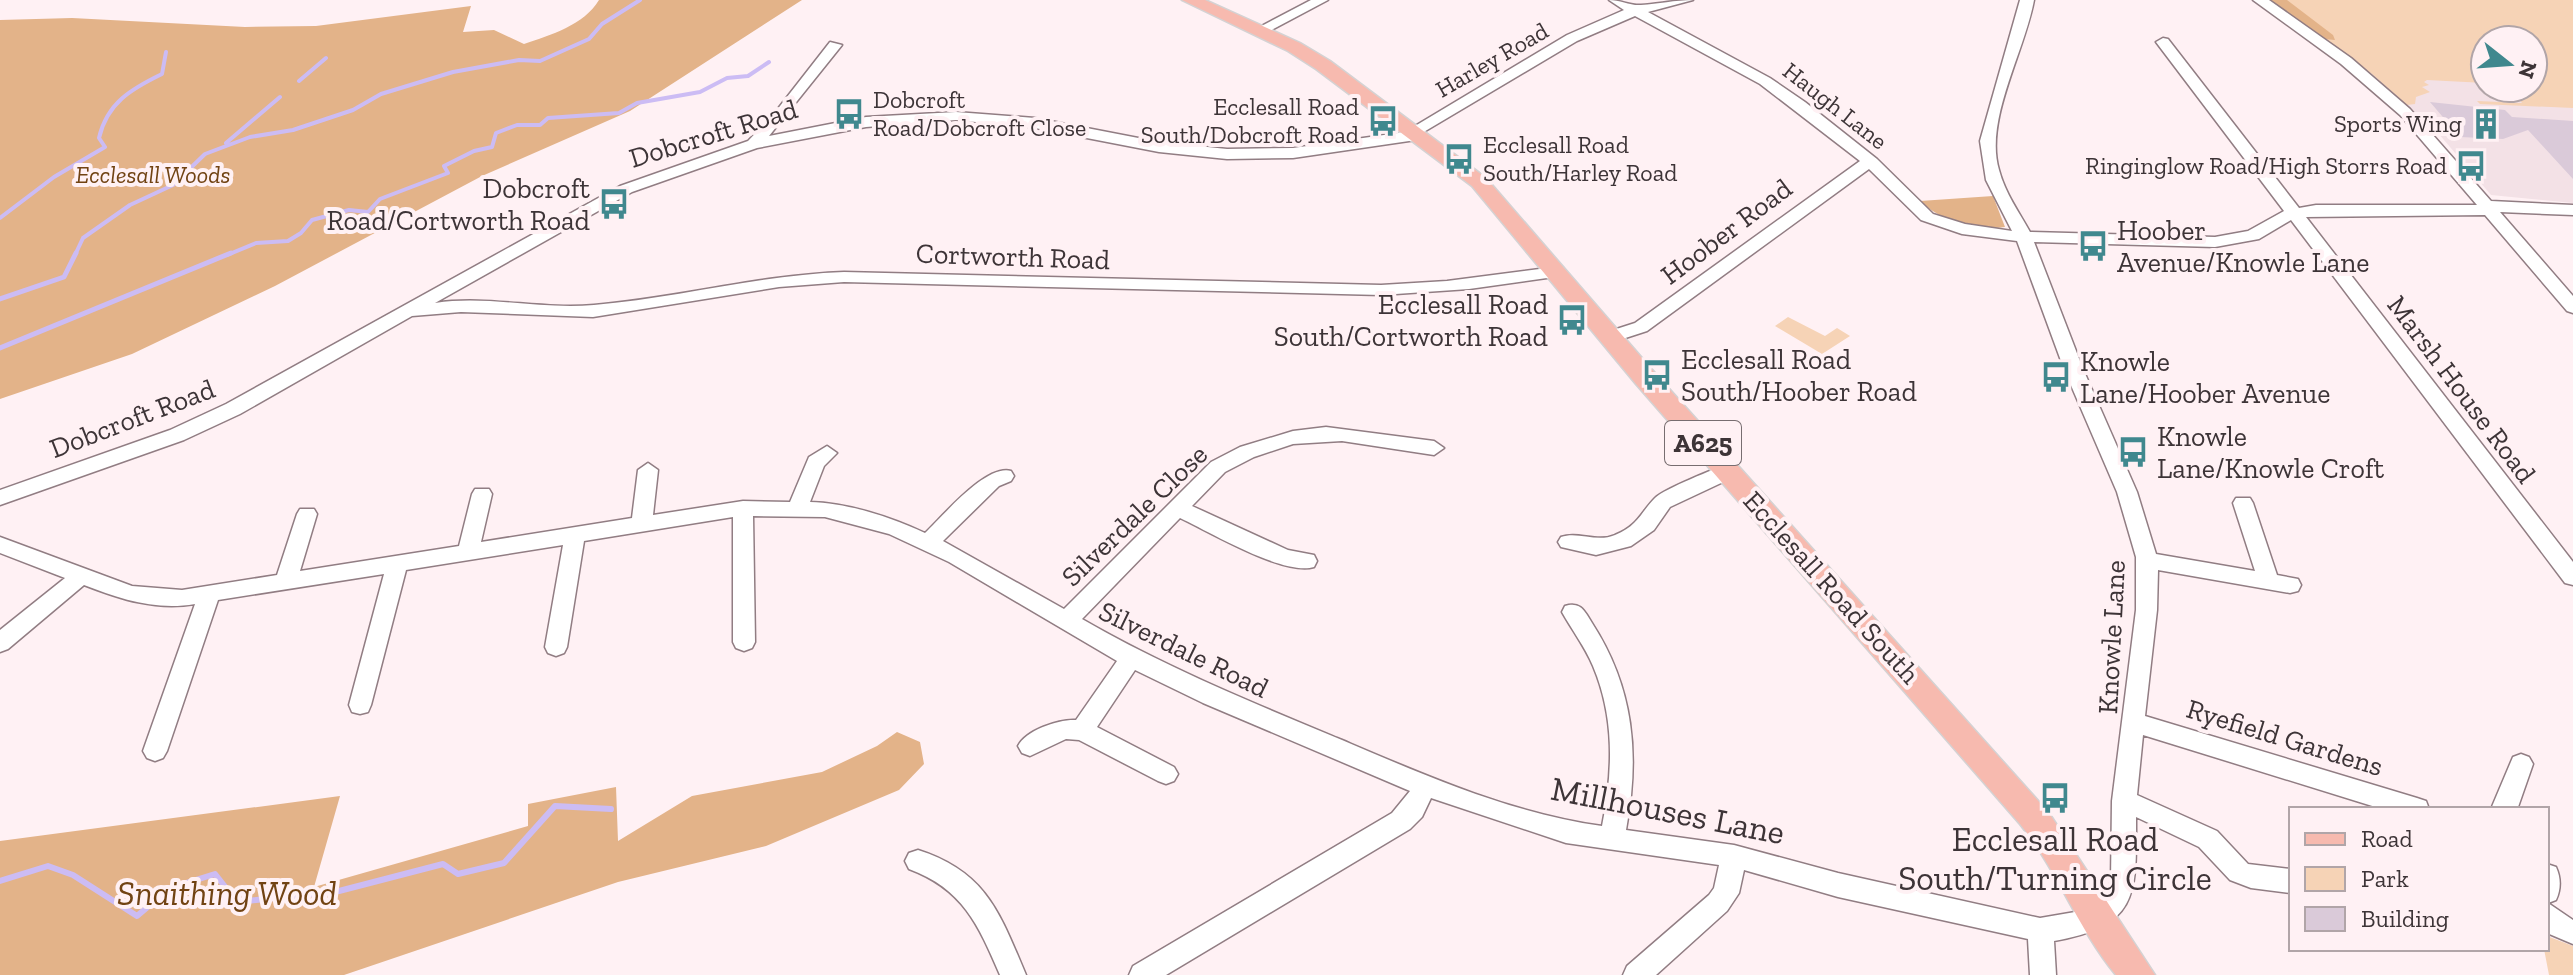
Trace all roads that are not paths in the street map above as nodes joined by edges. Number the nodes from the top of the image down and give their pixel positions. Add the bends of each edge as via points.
1 (1191, 0) edge
2 (1321, 0) edge
3 (1616, 0) edge
4 (1686, 0) edge
5 (2027, 0) edge
6 (2260, 0) edge
7 (1636, 10) junction
8 (1259, 31) junction
9 (2163, 42) dead end
10 (835, 45) dead end
11 (1414, 134) junction
12 (753, 144) junction
13 (1871, 162) junction
14 (2486, 208) junction
15 (2573, 210) edge
16 (2295, 213) junction
17 (2024, 237) junction
18 (1555, 272) junction
19 (467, 278) junction
20 (471, 307) junction
21 (2573, 307) edge
22 (399, 317) junction
23 (1610, 337) junction
24 (1434, 448) dead end
25 (827, 453) dead end
26 (648, 470) dead end
27 (1729, 471) junction
28 (1004, 476) dead end
29 (482, 494) dead end
30 (6, 496) edge
31 (2243, 503) dead end
32 (743, 508) junction
33 (798, 508) junction
34 (1178, 508) junction
35 (0, 514) edge
36 (307, 514) dead end
37 (642, 522) junction
38 (575, 534) junction
39 (929, 542) junction
40 (1568, 542) dead end
41 (0, 545) edge
42 (468, 551) junction
43 (2146, 560) junction
44 (1307, 561) dead end
45 (398, 562) junction
46 (81, 576) junction
47 (2573, 577) edge
48 (2267, 580) junction
49 (286, 581) junction
50 (2290, 585) dead end
51 (209, 595) junction
52 (1573, 612) dead end
53 (1065, 622) junction
54 (744, 642) dead end
55 (0, 643) edge
56 (556, 647) dead end
57 (1131, 658) junction
58 (360, 705) dead end
59 (2135, 723) junction
60 (1082, 730) junction
61 (1030, 746) dead end
62 (155, 751) dead end
63 (2521, 764) dead end
64 (1166, 774) dead end
65 (1425, 786) junction
66 (2124, 801) junction
67 (2410, 807) edge
68 (2504, 807) edge
69 (1612, 838) junction
70 (1734, 856) junction
71 (918, 861) dead end
72 (2289, 881) edge
73 (2094, 917) junction
74 (2549, 917) edge
75 (2040, 930) junction
76 (2573, 932) edge
77 (1013, 975) edge
78 (1142, 975) edge
79 (1636, 975) edge
80 (2043, 975) edge
81 (2138, 975) edge

1 - 8 main road, Ecclesall Road South / A625
2 - 8 street
3 - 7 street, Haugh Lane
4 - 7 street, Harley Road
5 - 17 street, Knowle Lane via 1987,144 1991,173
6 - 14 street via 2383,91
7 - 11 street, Harley Road via 1572,38
7 - 13 street, Haugh Lane via 1789,97
8 - 11 main road, Ecclesall Road South / A625 via 1323,65
9 - 16 street, Marsh House Road
10 - 12 street
11 - 12 street, Dobcroft Road via 1293,153 1227,154 1035,123 956,116 866,122
11 - 18 main road, Ecclesall Road South / A625 via 1479,182
12 - 19 street, Dobcroft Road via 626,189
13 - 17 street, Haugh Lane via 1934,221
13 - 23 street, Hoober Road via 1759,237 1641,327
14 - 15 street
14 - 16 street
14 - 21 street
16 - 17 street, Haugh Lane via 2253,235 2215,242
16 - 47 street, Marsh House Road
17 - 43 street, Knowle Lane via 2128,499
18 - 20 street, Cortworth Road via 1382,290 845,277 744,284 591,312
18 - 23 main road, Ecclesall Road South / A625
19 - 20 street via 462,286
19 - 22 street, Dobcroft Road
20 - 22 street, Cortworth Road
22 - 30 street, Dobcroft Road via 282,384 177,435
23 - 27 main road, Ecclesall Road South / A625
24 - 34 street, Silverdale Close via 1343,434 1274,442 1218,467
25 - 33 street via 816,462
26 - 37 street
27 - 40 street via 1663,502 1643,531 1609,546
27 - 73 main road, Ecclesall Road South / A625 via 2043,829
28 - 39 street via 992,481
29 - 42 street
30 - 35 street
31 - 48 street
32 - 33 street, Silverdale Road
32 - 37 street, Silverdale Road
32 - 54 street
33 - 39 street, Silverdale Road via 861,517
34 - 44 street via 1284,557
34 - 53 street, Silverdale Close
36 - 49 street
37 - 38 street, Silverdale Road
38 - 42 street, Silverdale Road
38 - 56 street
39 - 53 street, Silverdale Road
41 - 46 street, Silverdale Road
42 - 45 street, Silverdale Road
43 - 48 street
43 - 59 street, Knowle Lane via 2147,606
45 - 49 street, Silverdale Road
45 - 58 street
46 - 51 street, Silverdale Road via 155,598
46 - 55 street
48 - 50 street
49 - 51 street, Silverdale Road
51 - 62 street
52 - 69 street via 1603,659 1620,717 1624,774
53 - 57 street, Silverdale Road
57 - 60 street
57 - 65 street, Silverdale Road
59 - 66 street, Knowle Lane
59 - 67 street, Ryefield Gardens
60 - 61 street via 1064,729
60 - 64 street
63 - 68 street
65 - 69 street, Millhouses Lane via 1566,832
65 - 78 street via 1401,821
66 - 72 street via 2208,839 2239,872
66 - 73 street, Knowle Lane via 2123,886
69 - 70 street, Millhouses Lane
70 - 75 street, Millhouses Lane
70 - 79 street via 1726,893 1718,903
71 - 77 street via 935,865 977,901
73 - 75 street, Millhouses Lane
73 - 81 main road, Ecclesall Road South / A625
74 - 76 street
75 - 80 street

